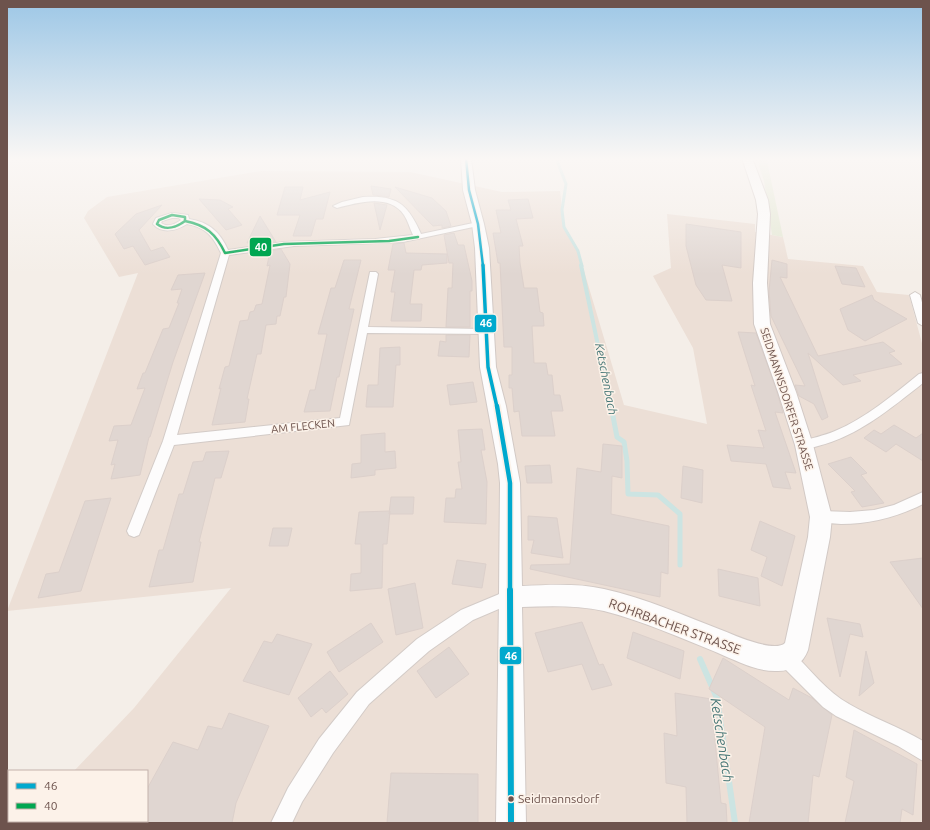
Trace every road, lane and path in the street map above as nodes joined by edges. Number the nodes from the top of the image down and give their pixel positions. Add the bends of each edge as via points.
1 (471, 197) edge
2 (761, 197) edge
3 (336, 206) dead end
4 (185, 221) dead end
5 (478, 224) junction
6 (418, 236) junction
7 (225, 253) junction
8 (373, 274) dead end
9 (915, 295) dead end
10 (923, 323) edge
11 (362, 330) junction
12 (486, 332) junction
13 (923, 377) edge
14 (169, 441) junction
15 (804, 445) junction
16 (923, 498) edge
17 (821, 517) junction
18 (134, 531) dead end
19 (509, 597) junction
20 (786, 658) junction
21 (923, 752) edge
22 (280, 823) edge
23 (511, 823) edge

1 - 5 street
2 - 15 street, SEIDMANNSDORFER STRASSE via 764,214 760,283 762,324
3 - 6 street via 368,199 383,200 397,205 406,212
4 - 7 street via 204,225 212,230
5 - 6 street
5 - 12 street via 482,248
6 - 7 street via 376,242 305,242
7 - 14 street
8 - 11 street, AM FLECKEN
9 - 10 street
11 - 12 street
11 - 14 street, AM FLECKEN via 345,422
12 - 19 street via 488,367 510,482
13 - 15 street via 884,407 844,432
14 - 18 street
15 - 17 street, SEIDMANNSDORFER STRASSE
16 - 17 street via 900,510 884,514 853,519
17 - 20 street, SEIDMANNSDORFER STRASSE via 799,638 796,650
19 - 20 street, ROHRBACHER STRASSE via 558,595 603,600 647,613 754,655 772,659
19 - 22 street, ROHRBACHER STRASSE via 467,615 429,641 363,698 326,746
19 - 23 street
20 - 21 street via 829,701 842,710

